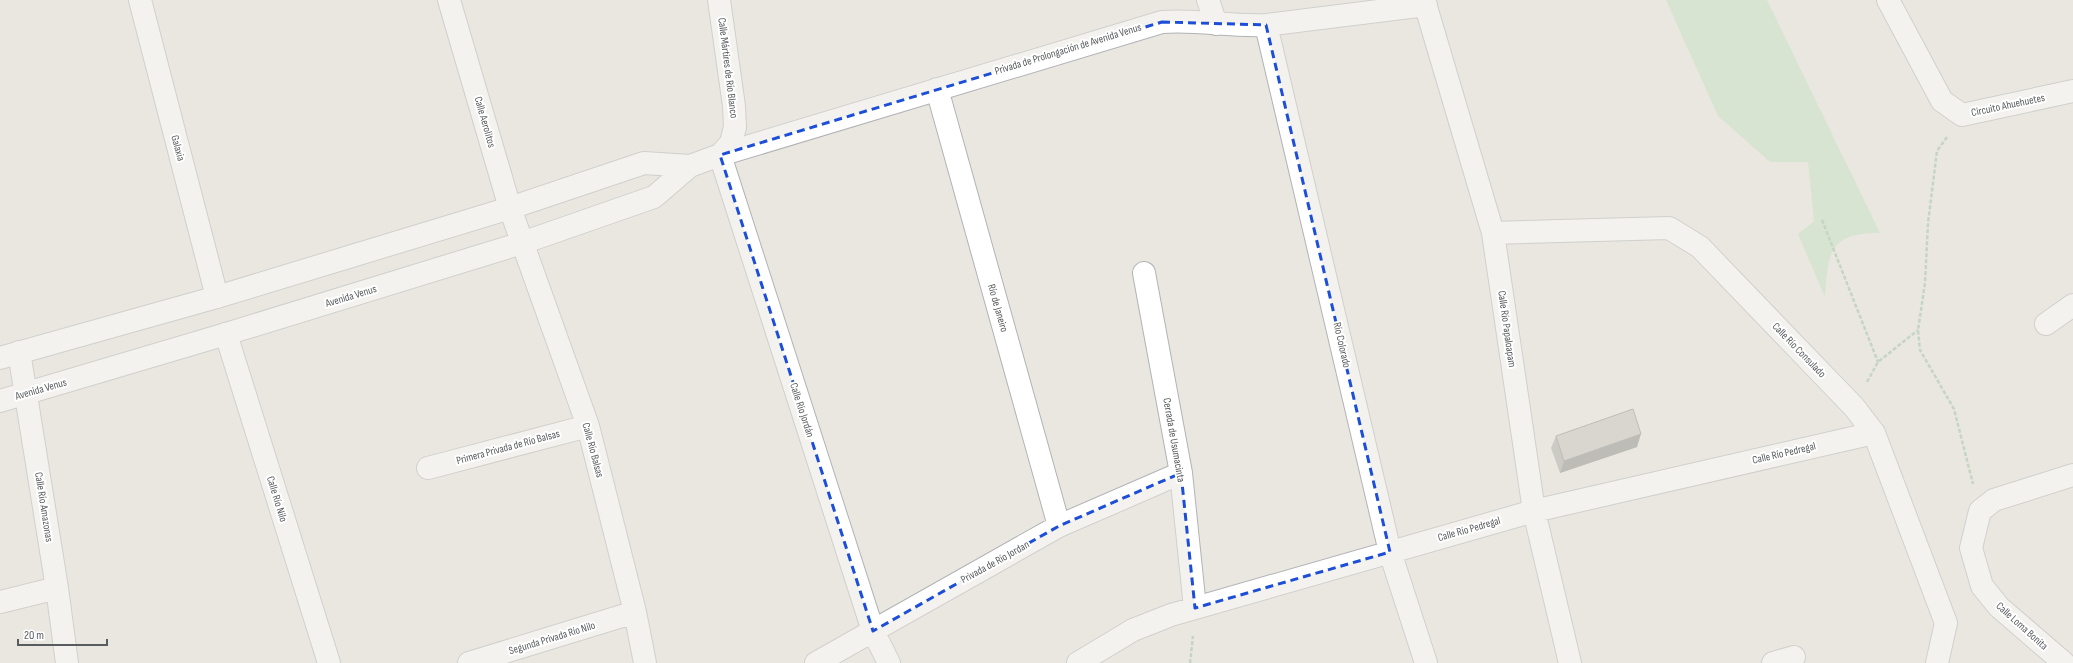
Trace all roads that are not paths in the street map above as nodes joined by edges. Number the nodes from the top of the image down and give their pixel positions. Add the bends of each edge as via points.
1 (140, 0) edge
2 (449, 0) edge
3 (718, 0) edge
4 (1208, 0) edge
5 (1888, 0) edge
6 (1425, 2) edge
7 (1216, 24) junction
8 (1266, 26) junction
9 (937, 89) junction
10 (2073, 92) edge
11 (720, 155) junction
12 (690, 166) junction
13 (510, 208) junction
14 (1493, 233) junction
15 (522, 243) junction
16 (1144, 273) dead end
17 (217, 297) junction
18 (2073, 305) edge
19 (2046, 324) dead end
20 (226, 334) junction
21 (9, 355) edge
22 (26, 393) junction
23 (0, 401) edge
24 (588, 426) junction
25 (1874, 433) junction
26 (428, 468) dead end
27 (1181, 473) junction
28 (2073, 475) edge
29 (1534, 511) junction
30 (1059, 526) junction
31 (1390, 552) junction
32 (57, 588) junction
33 (0, 602) edge
34 (1195, 608) junction
35 (635, 612) junction
36 (873, 631) junction
37 (1794, 657) dead end
38 (67, 663) edge
39 (329, 663) edge
40 (469, 663) edge
41 (645, 663) edge
42 (816, 663) edge
43 (889, 663) edge
44 (1078, 663) edge
45 (1426, 663) edge
46 (1570, 663) edge
47 (1773, 663) edge
48 (1937, 663) edge
49 (2064, 663) edge

1 - 17 street, Galaxia
2 - 13 street, Calle Aerolitos
3 - 11 street, Calle Mártires de Río Blanco via 735,127 728,148
4 - 7 street
5 - 10 street, Circuito Ahuehuetes via 1942,102 1962,115
6 - 8 street, Privada de Prolongación de Avenida Venus
6 - 14 street, Calle Río Papaloapam
7 - 8 street, Privada de Prolongación de Avenida Venus
7 - 9 street, Privada de Prolongación de Avenida Venus via 1175,20 1162,22
8 - 31 street, Río Colorado
9 - 11 street, Privada de Prolongación de Avenida Venus
9 - 30 street, Río de Janeiro
11 - 12 street, Avenida Venus
11 - 36 street, Calle Río Jordán
12 - 13 street, Avenida Venus via 644,163
12 - 15 street, Avenida Venus via 654,197
13 - 15 street, Calle Aerolitos
13 - 17 street, Avenida Venus
14 - 25 street, Calle Río Consulado via 1669,228 1700,247 1854,407
14 - 29 street, Calle Río Papaloapam
15 - 20 street, Avenida Venus
15 - 24 street, Calle Río Balsas
16 - 27 street, Cerrada de Usumacinta
17 - 21 street, Avenida Venus
18 - 19 street
20 - 22 street, Avenida Venus
20 - 39 street, Calle Río Nilo
21 - 22 street, Calle Río Amazonas
22 - 23 street, Avenida Venus
22 - 32 street, Calle Río Amazonas
24 - 26 street, Primera Privada de Río Balsas
24 - 35 street, Calle Río Balsas
25 - 29 street, Calle Río Pedregal
25 - 48 street, Calle Río Consulado via 1946,624
27 - 30 street, Privada de Río Jordan
27 - 34 street, Cerrada de Usumacinta
28 - 49 street, Calle Loma Bonita via 1987,505 1971,548 1982,586 1999,607
29 - 31 street, Calle Río Pedregal
29 - 46 street, Calle Río Papaloapam
30 - 36 street, Privada de Río Jordan
31 - 34 street, Calle Río Pedregal
31 - 45 street, Río Colorado
32 - 33 street
32 - 38 street, Calle Río Amazonas
34 - 44 street, Calle Río Pedregal via 1133,630
35 - 40 street, Segunda Privada Río Nilo
35 - 41 street, Calle Río Balsas
36 - 42 street, Privada de Río Jordan
36 - 43 street, Calle Río Jordán
37 - 47 street

